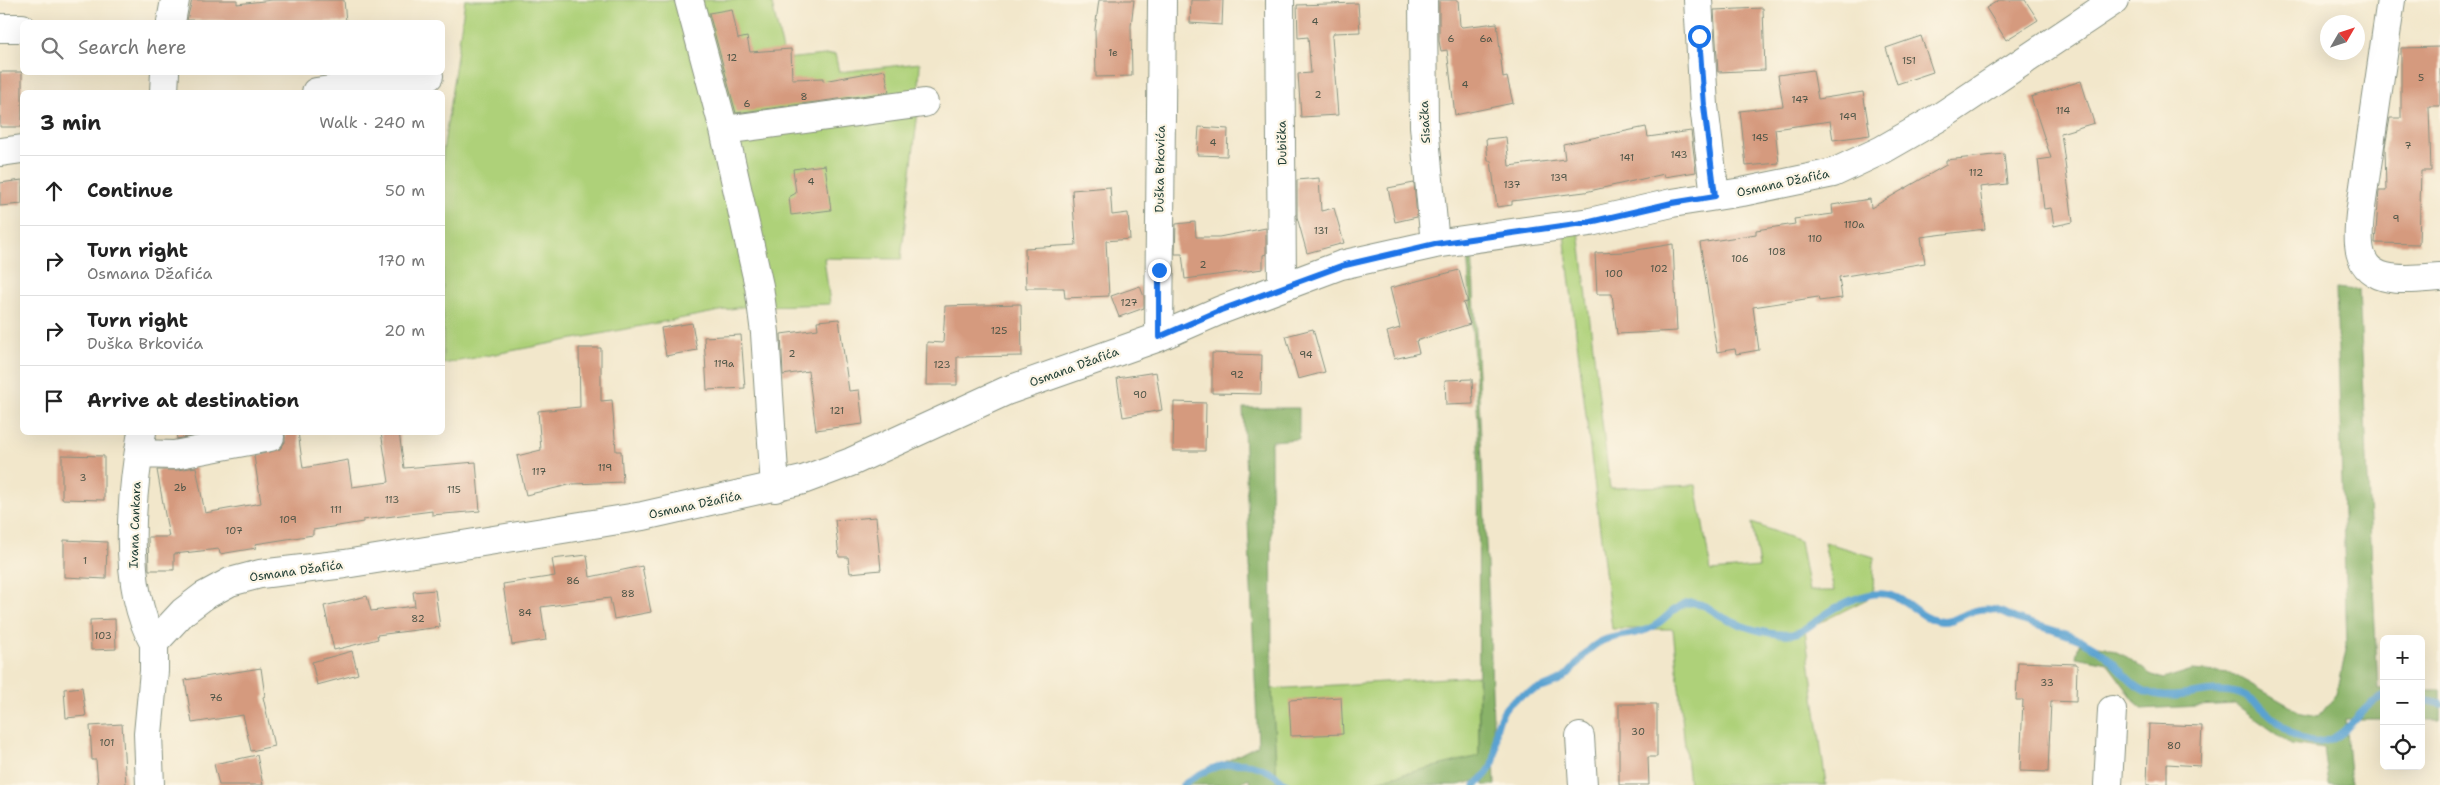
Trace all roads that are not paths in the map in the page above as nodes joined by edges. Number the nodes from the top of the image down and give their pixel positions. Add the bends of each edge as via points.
1 (175, 0) edge
2 (689, 0) edge
3 (1162, 0) edge
4 (1280, 0) edge
5 (1423, 0) edge
6 (1698, 0) edge
7 (2115, 0) edge
8 (2390, 0) edge
9 (172, 20) edge
10 (0, 28) edge
11 (20, 28) edge
12 (165, 75) edge
13 (429, 76) dead end
14 (164, 90) edge
15 (330, 90) edge
16 (924, 103) dead end
17 (724, 130) junction
18 (1715, 196) junction
19 (1435, 244) junction
20 (2440, 277) edge
21 (1282, 287) junction
22 (1159, 337) junction
23 (270, 437) dead end
24 (141, 443) edge
25 (776, 488) junction
26 (154, 643) junction
27 (2112, 710) dead end
28 (1580, 737) dead end
29 (150, 785) edge
30 (1583, 785) edge
31 (2108, 785) edge

1 - 9 street
2 - 17 street
3 - 22 street, Duška Brkovića
4 - 21 street, Dubička
5 - 19 street, Sisačka via 1424,126
6 - 18 street via 1704,106
7 - 18 street, Osmana Džafića via 1943,114 1882,150 1833,174
8 - 20 street via 2358,245 2362,258 2377,274 2391,280
10 - 11 street
12 - 14 street
13 - 15 street
16 - 17 street
17 - 25 street via 759,286
18 - 19 street, Osmana Džafića via 1590,222
19 - 21 street, Osmana Džafića via 1341,266
21 - 22 street, Osmana Džafića
22 - 25 street, Osmana Džafića via 1006,392 851,462
23 - 24 street via 174,455
24 - 26 street, Ivana Cankara via 134,504 133,564 136,598
25 - 26 street, Osmana Džafića via 643,516 345,564 260,574 230,582 204,596 183,612
26 - 29 street via 148,734
27 - 31 street
28 - 30 street

